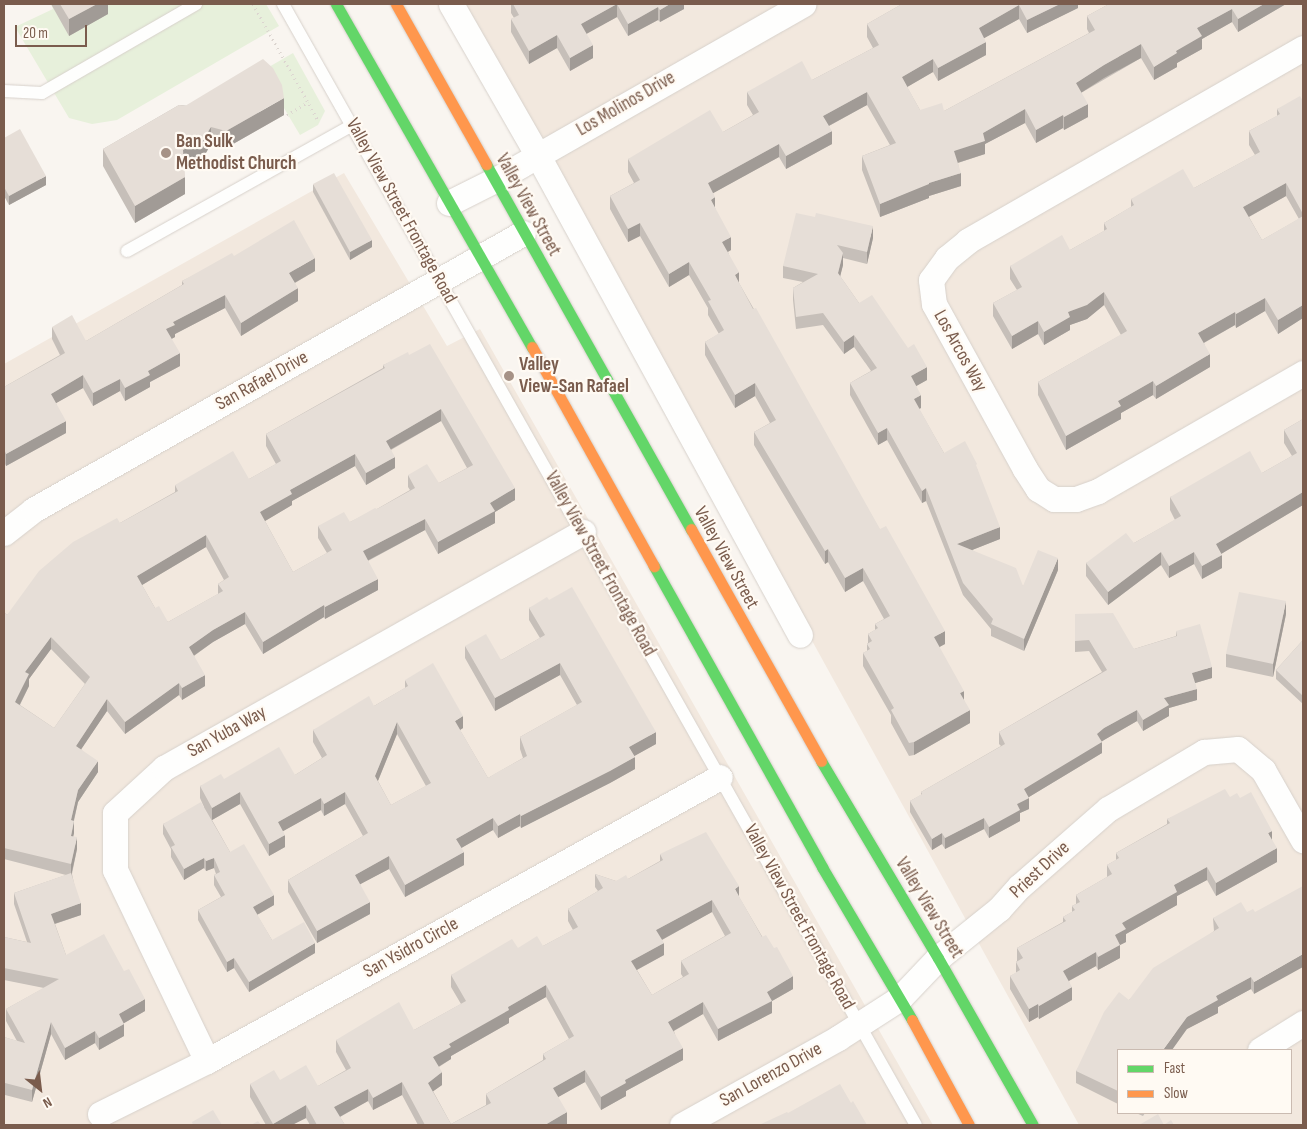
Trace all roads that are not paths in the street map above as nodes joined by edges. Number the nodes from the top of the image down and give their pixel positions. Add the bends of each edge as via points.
1 (196, 4) edge
2 (283, 4) edge
3 (336, 4) edge
4 (396, 4) edge
5 (451, 4) edge
6 (803, 4) edge
7 (1303, 48) edge
8 (4, 91) edge
9 (352, 125) junction
10 (537, 154) junction
11 (495, 180) junction
12 (449, 203) junction
13 (523, 233) junction
14 (127, 251) dead end
15 (481, 256) junction
16 (440, 280) junction
17 (1303, 372) edge
18 (583, 532) junction
19 (4, 533) edge
20 (800, 635) dead end
21 (720, 777) junction
22 (1303, 840) edge
23 (938, 958) junction
24 (900, 998) junction
25 (1303, 1023) edge
26 (860, 1025) junction
27 (1262, 1049) edge
28 (207, 1062) junction
29 (100, 1114) dead end
30 (682, 1125) edge
31 (916, 1125) edge
32 (969, 1125) edge
33 (1033, 1125) edge

1 - 8 lane via 42,93
2 - 9 lane, Valley View Street Frontage Road
3 - 12 main road
4 - 11 main road, Valley View Street
5 - 10 street
6 - 10 street, Los Molinos Drive
7 - 17 street, Los Arcos Way via 968,241 948,258 931,280 934,304 1016,453 1038,489 1054,499 1076,499 1098,491
9 - 14 lane
9 - 16 lane, Valley View Street Frontage Road
10 - 11 street, Los Molinos Drive
10 - 20 street
11 - 12 street, Los Molinos Drive
11 - 13 main road, Valley View Street
12 - 15 main road
13 - 15 street, San Rafael Drive
13 - 23 main road, Valley View Street via 801,727
15 - 16 street, San Rafael Drive
15 - 24 main road via 822,867
16 - 18 lane, Valley View Street Frontage Road
16 - 19 street, San Rafael Drive via 33,510
18 - 21 lane, Valley View Street Frontage Road
18 - 28 street, San Yuba Way via 164,768 115,813 115,870
21 - 26 lane, Valley View Street Frontage Road
21 - 28 street, San Ysidro Circle
22 - 23 street, Priest Drive via 1263,770 1238,749 1204,752 1108,809 1020,886 999,909
23 - 24 street, Priest Drive
23 - 33 main road, Valley View Street
24 - 26 street, Priest Drive
24 - 32 main road
25 - 27 street
26 - 30 street, San Lorenzo Drive
26 - 31 lane, Valley View Street Frontage Road
28 - 29 street, San Ysidro Circle

